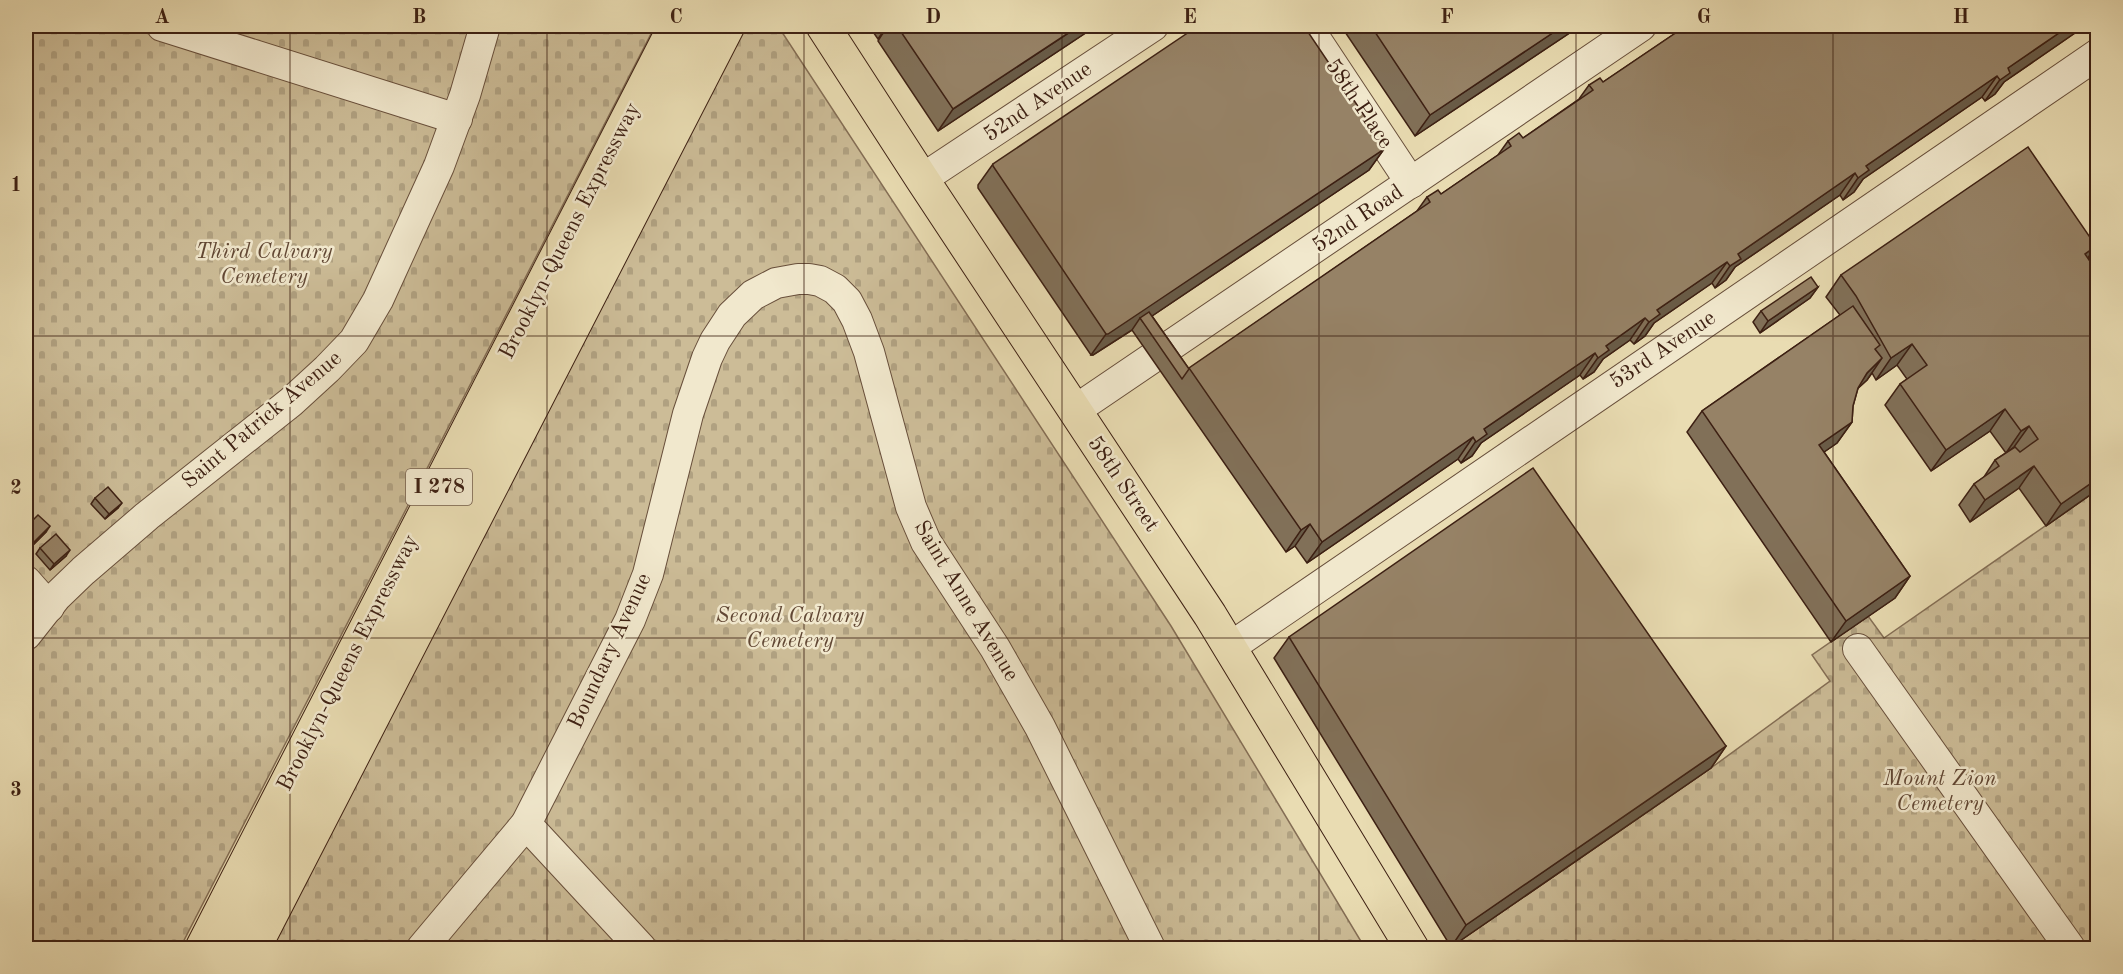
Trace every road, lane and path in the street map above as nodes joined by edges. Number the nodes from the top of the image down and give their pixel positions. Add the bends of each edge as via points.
1 (162, 26) edge
2 (485, 26) edge
3 (675, 26) edge
4 (698, 26) edge
5 (728, 26) edge
6 (823, 26) edge
7 (1153, 26) edge
8 (1307, 26) edge
9 (1641, 26) edge
10 (2097, 54) edge
11 (457, 119) junction
12 (922, 179) junction
13 (1412, 183) junction
14 (787, 280) joint
15 (1074, 411) junction
16 (26, 581) edge
17 (49, 607) junction
18 (26, 635) edge
19 (1229, 648) junction
20 (1858, 649) dead end
21 (526, 824) junction
22 (202, 948) edge
23 (225, 948) edge
24 (254, 948) edge
25 (423, 948) edge
26 (641, 948) edge
27 (1150, 948) edge
28 (1412, 948) edge
29 (2070, 948) edge

1 - 11 street
2 - 11 street, Saint Patrick Avenue
3 - 22 main road, Brooklyn-Queens Expressway / I 278
4 - 23 main road
5 - 24 main road, Brooklyn-Queens Expressway / I 278
6 - 12 main road, 58th Street
7 - 12 street, 52nd Avenue
8 - 13 street, 58th Place
9 - 13 street, 52nd Road
10 - 19 street, 53rd Avenue
11 - 17 street, Saint Patrick Avenue via 378,300 354,341 291,402 109,548
12 - 15 main road, 58th Street
13 - 15 street, 52nd Road
14 - 21 street, Boundary Avenue via 764,288 743,303 715,341 693,396 638,604
14 - 27 street, Saint Anne Avenue via 820,281 842,294 852,309 869,352 920,531 1040,727
15 - 19 main road, 58th Street
16 - 17 street
17 - 18 street, Saint Patrick Avenue
19 - 28 main road, 58th Street
20 - 29 street
21 - 25 street, Boundary Avenue
21 - 26 street

